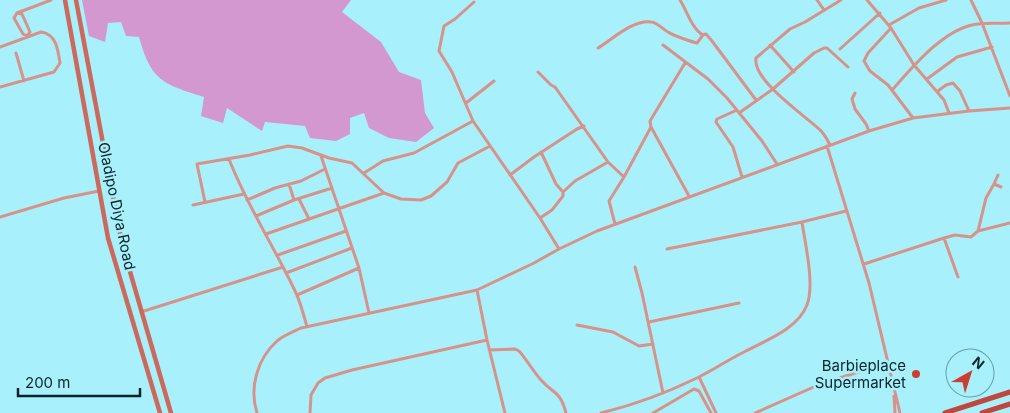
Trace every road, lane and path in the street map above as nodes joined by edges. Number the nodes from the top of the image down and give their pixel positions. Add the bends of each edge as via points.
1 (51, 0) edge
2 (64, 0) edge
3 (76, 0) edge
4 (680, 0) edge
5 (817, 0) edge
6 (841, 0) edge
7 (867, 0) edge
8 (946, 0) edge
9 (971, 0) edge
10 (474, 2) dead end
11 (824, 10) junction
12 (17, 13) junction
13 (880, 13) junction
14 (982, 23) junction
15 (1010, 23) edge
16 (890, 26) junction
17 (703, 35) junction
18 (27, 36) junction
19 (663, 45) dead end
20 (770, 45) junction
21 (0, 47) edge
22 (992, 47) junction
23 (598, 48) dead end
24 (840, 49) dead end
25 (16, 53) dead end
26 (685, 63) junction
27 (914, 66) junction
28 (848, 67) dead end
29 (538, 72) dead end
30 (794, 72) junction
31 (927, 79) junction
32 (24, 81) junction
33 (494, 81) dead end
34 (0, 87) edge
35 (773, 89) junction
36 (892, 90) junction
37 (938, 91) junction
38 (855, 93) dead end
39 (1010, 96) edge
40 (756, 100) junction
41 (466, 103) junction
42 (1010, 108) edge
43 (738, 111) junction
44 (968, 111) junction
45 (949, 113) junction
46 (913, 118) junction
47 (473, 121) junction
48 (584, 126) junction
49 (651, 127) junction
50 (869, 131) junction
51 (828, 145) junction
52 (490, 146) junction
53 (541, 152) junction
54 (320, 155) junction
55 (229, 159) junction
56 (608, 162) junction
57 (777, 164) junction
58 (325, 169) junction
59 (364, 173) junction
60 (510, 175) junction
61 (998, 175) dead end
62 (624, 177) junction
63 (742, 177) junction
64 (289, 184) junction
65 (994, 184) junction
66 (1001, 187) dead end
67 (332, 188) junction
68 (100, 191) junction
69 (563, 192) junction
70 (244, 194) junction
71 (384, 194) junction
72 (688, 196) junction
73 (299, 199) junction
74 (247, 200) junction
75 (294, 200) junction
76 (205, 202) junction
77 (192, 204) dead end
78 (339, 209) junction
79 (846, 211) junction
80 (256, 216) junction
81 (0, 218) edge
82 (540, 218) junction
83 (309, 219) junction
84 (802, 222) junction
85 (1010, 223) edge
86 (615, 224) junction
87 (346, 231) junction
88 (978, 231) junction
89 (266, 234) junction
90 (944, 238) junction
91 (352, 248) junction
92 (558, 249) junction
93 (667, 249) dead end
94 (278, 255) junction
95 (864, 264) junction
96 (284, 267) junction
97 (635, 267) dead end
98 (360, 268) junction
99 (286, 273) junction
100 (958, 277) dead end
101 (477, 290) junction
102 (298, 296) junction
103 (739, 303) dead end
104 (141, 312) junction
105 (369, 313) junction
106 (649, 322) junction
107 (577, 325) dead end
108 (307, 326) junction
109 (487, 340) junction
110 (653, 344) junction
111 (489, 350) junction
112 (888, 362) junction
113 (698, 378) junction
114 (893, 388) junction
115 (1010, 392) edge
116 (664, 393) junction
117 (1010, 404) edge
118 (159, 413) edge
119 (171, 413) edge
120 (257, 413) edge
121 (310, 413) edge
122 (505, 413) edge
123 (566, 413) edge
124 (601, 413) edge
125 (653, 413) edge
126 (711, 413) edge
127 (716, 413) edge
128 (755, 413) edge
129 (896, 413) edge
130 (900, 413) edge
131 (945, 413) edge
132 (982, 413) edge

1 - 12 street
2 - 68 main road, Oladipo Diya Road
3 - 104 main road, Oladipo Diya Road via 114,205
4 - 17 street via 694,26
5 - 11 street
6 - 11 street
7 - 13 street
8 - 16 street via 919,8
9 - 14 street
10 - 41 street via 444,26 438,50
11 - 20 street via 790,29
12 - 18 street via 14,18
12 - 18 street via 22,14 30,32
13 - 16 street
13 - 24 street
14 - 15 street
14 - 22 street
14 - 27 street via 959,30
16 - 27 street
16 - 36 street via 864,61 870,71
17 - 23 street via 694,43 649,22 624,31
17 - 40 street via 712,41
18 - 21 street
18 - 32 street via 41,32 50,35 56,42 60,63 54,72
19 - 26 street
20 - 30 street
20 - 35 street via 755,63
22 - 31 street via 958,56
22 - 39 street
25 - 32 street
26 - 43 street via 708,79
26 - 49 street via 650,120
27 - 31 street
27 - 36 street
28 - 30 street via 826,48 814,53
29 - 48 street via 555,87
30 - 35 street
31 - 37 street
32 - 34 street
33 - 41 street
35 - 40 street
35 - 51 street via 819,129
36 - 46 street
37 - 44 street via 953,83
37 - 45 street
38 - 50 street via 852,99 854,106
40 - 43 street
41 - 47 street
42 - 44 street
43 - 57 street
43 - 63 street via 716,122 733,147
44 - 45 street
45 - 46 street
46 - 50 street
47 - 52 street
47 - 59 street via 414,153 383,161
48 - 53 street
48 - 56 street
49 - 62 street
49 - 72 street
50 - 51 street
51 - 57 street
51 - 79 street
52 - 60 street
52 - 71 street via 458,164 448,182 427,198 402,199
53 - 60 street
53 - 69 street
54 - 55 street via 288,146
54 - 58 street
54 - 59 street via 352,162
55 - 70 street
55 - 76 street via 197,164
56 - 62 street
56 - 69 street
57 - 63 street
58 - 64 street
58 - 67 street
59 - 71 street
60 - 82 street
61 - 65 street
62 - 86 street via 609,203
63 - 72 street
64 - 74 street
64 - 75 street
65 - 66 street
65 - 88 street via 986,198
67 - 73 street
67 - 78 street
68 - 81 street via 64,198
68 - 118 main road, Oladipo Diya Road via 108,238
69 - 82 street via 552,210
70 - 74 street
70 - 76 street
71 - 78 street
72 - 86 street
73 - 75 street
73 - 83 street
74 - 80 street
75 - 80 street
76 - 77 street
78 - 83 street
78 - 87 street
79 - 84 street
79 - 95 street
80 - 89 street
82 - 92 street
83 - 89 street
84 - 93 street
84 - 113 street via 809,276 809,299 802,315 777,335
85 - 88 street
86 - 92 street
87 - 91 street
87 - 94 street
88 - 90 street via 971,237 955,235
89 - 94 street
90 - 95 street
90 - 100 street
91 - 98 street
91 - 99 street
92 - 101 street
94 - 96 street
95 - 112 street
96 - 99 street
96 - 104 street
97 - 106 street
98 - 102 street
98 - 105 street
99 - 102 street
101 - 105 street
101 - 109 street
102 - 108 street
103 - 106 street
104 - 119 main road, Oladipo Diya Road
105 - 108 street
106 - 110 street
107 - 110 street via 612,332 639,346
108 - 120 street via 281,338 262,359 253,396
109 - 111 street
109 - 121 street via 325,378 311,395
110 - 116 street
111 - 122 street
111 - 123 street via 520,351 539,378 559,395
112 - 114 street
112 - 128 street via 816,386
113 - 116 street
113 - 127 street
114 - 129 street
114 - 130 street
115 - 131 main road
116 - 124 street
117 - 132 main road
125 - 126 street via 694,389 699,391

